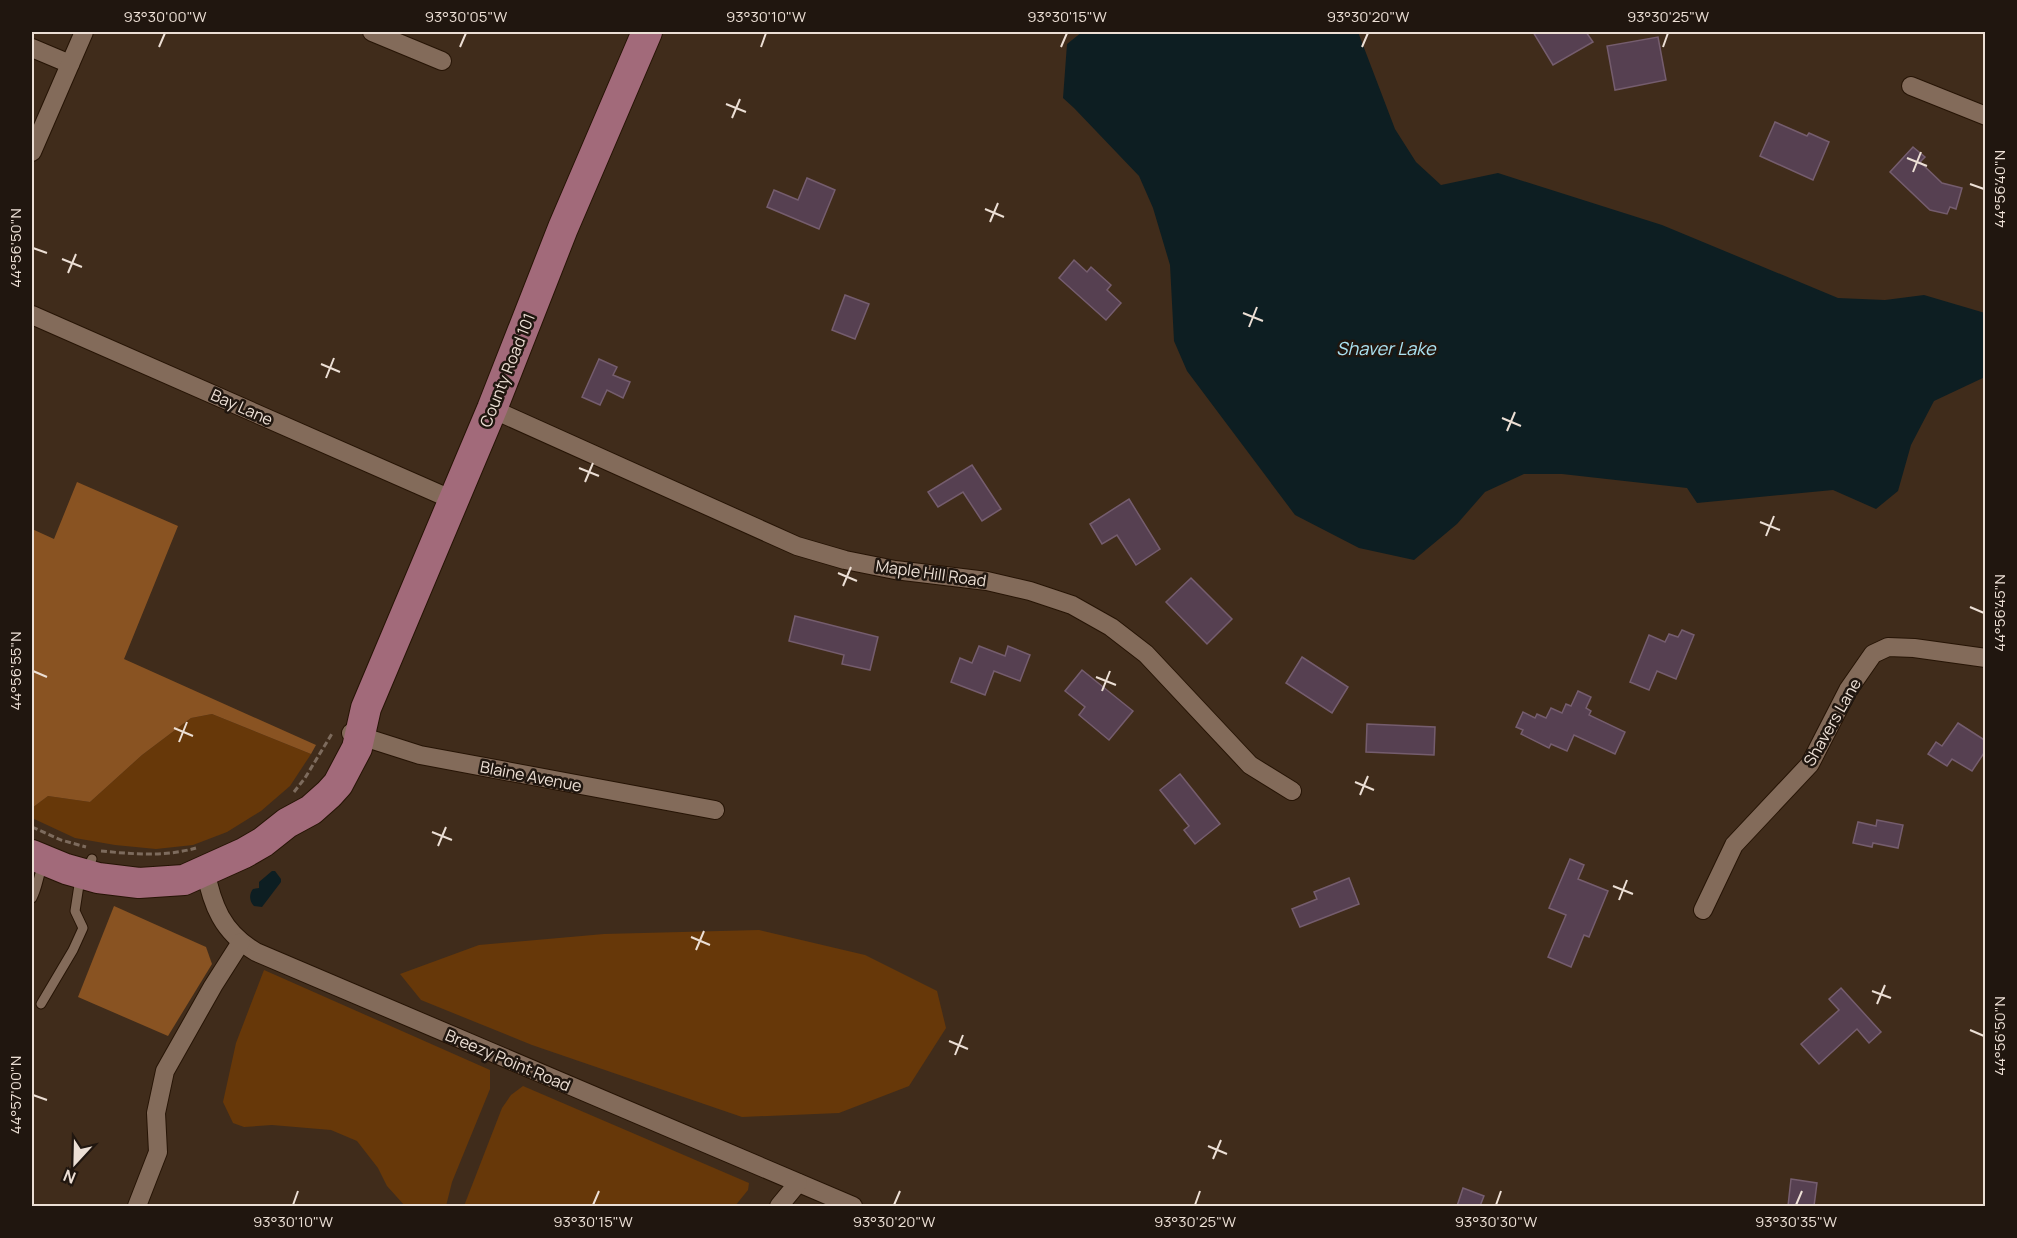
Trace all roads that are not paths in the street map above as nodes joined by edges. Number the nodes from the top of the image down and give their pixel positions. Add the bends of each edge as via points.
1 (84, 32) edge
2 (372, 32) edge
3 (647, 32) edge
4 (32, 48) edge
5 (442, 61) dead end
6 (70, 64) junction
7 (1911, 86) dead end
8 (1986, 116) edge
9 (32, 152) edge
10 (32, 315) edge
11 (492, 409) junction
12 (453, 500) junction
13 (1986, 658) edge
14 (349, 731) junction
15 (1292, 791) dead end
16 (715, 810) dead end
17 (36, 851) edge
18 (90, 858) junction
19 (202, 858) junction
20 (32, 898) edge
21 (1703, 910) dead end
22 (241, 942) junction
23 (41, 1004) dead end
24 (148, 1182) junction
25 (798, 1183) junction
26 (137, 1206) edge
27 (153, 1206) edge
28 (779, 1206) edge
29 (853, 1206) edge

1 - 6 street
2 - 5 street
3 - 11 main road, County Road 101 via 563,228
4 - 6 street
6 - 9 street
7 - 8 street
10 - 12 street, Bay Lane
11 - 12 main road, County Road 101
11 - 15 street, Maple Hill Road via 797,546 895,570 987,581 1072,605 1111,627 1146,654 1250,765
12 - 14 main road, County Road 101 via 366,708
13 - 21 street, Shavers Lane via 1888,647 1873,654 1848,690 1810,764 1734,845
14 - 16 street, Blaine Avenue via 420,755
14 - 19 main road, County Road 101 via 326,772 263,842 244,853
17 - 18 main road, County Road 101
17 - 20 lane via 40,880
18 - 19 main road, County Road 101 via 116,881 159,882 184,880
18 - 23 lane via 79,885 75,911 83,928
19 - 22 street, Breezy Point Road via 211,900 222,921
22 - 24 street via 165,1071 156,1113 158,1152
22 - 25 street, Breezy Point Road via 267,958
24 - 26 street
24 - 27 street
25 - 28 street
25 - 29 street, Breezy Point Road

